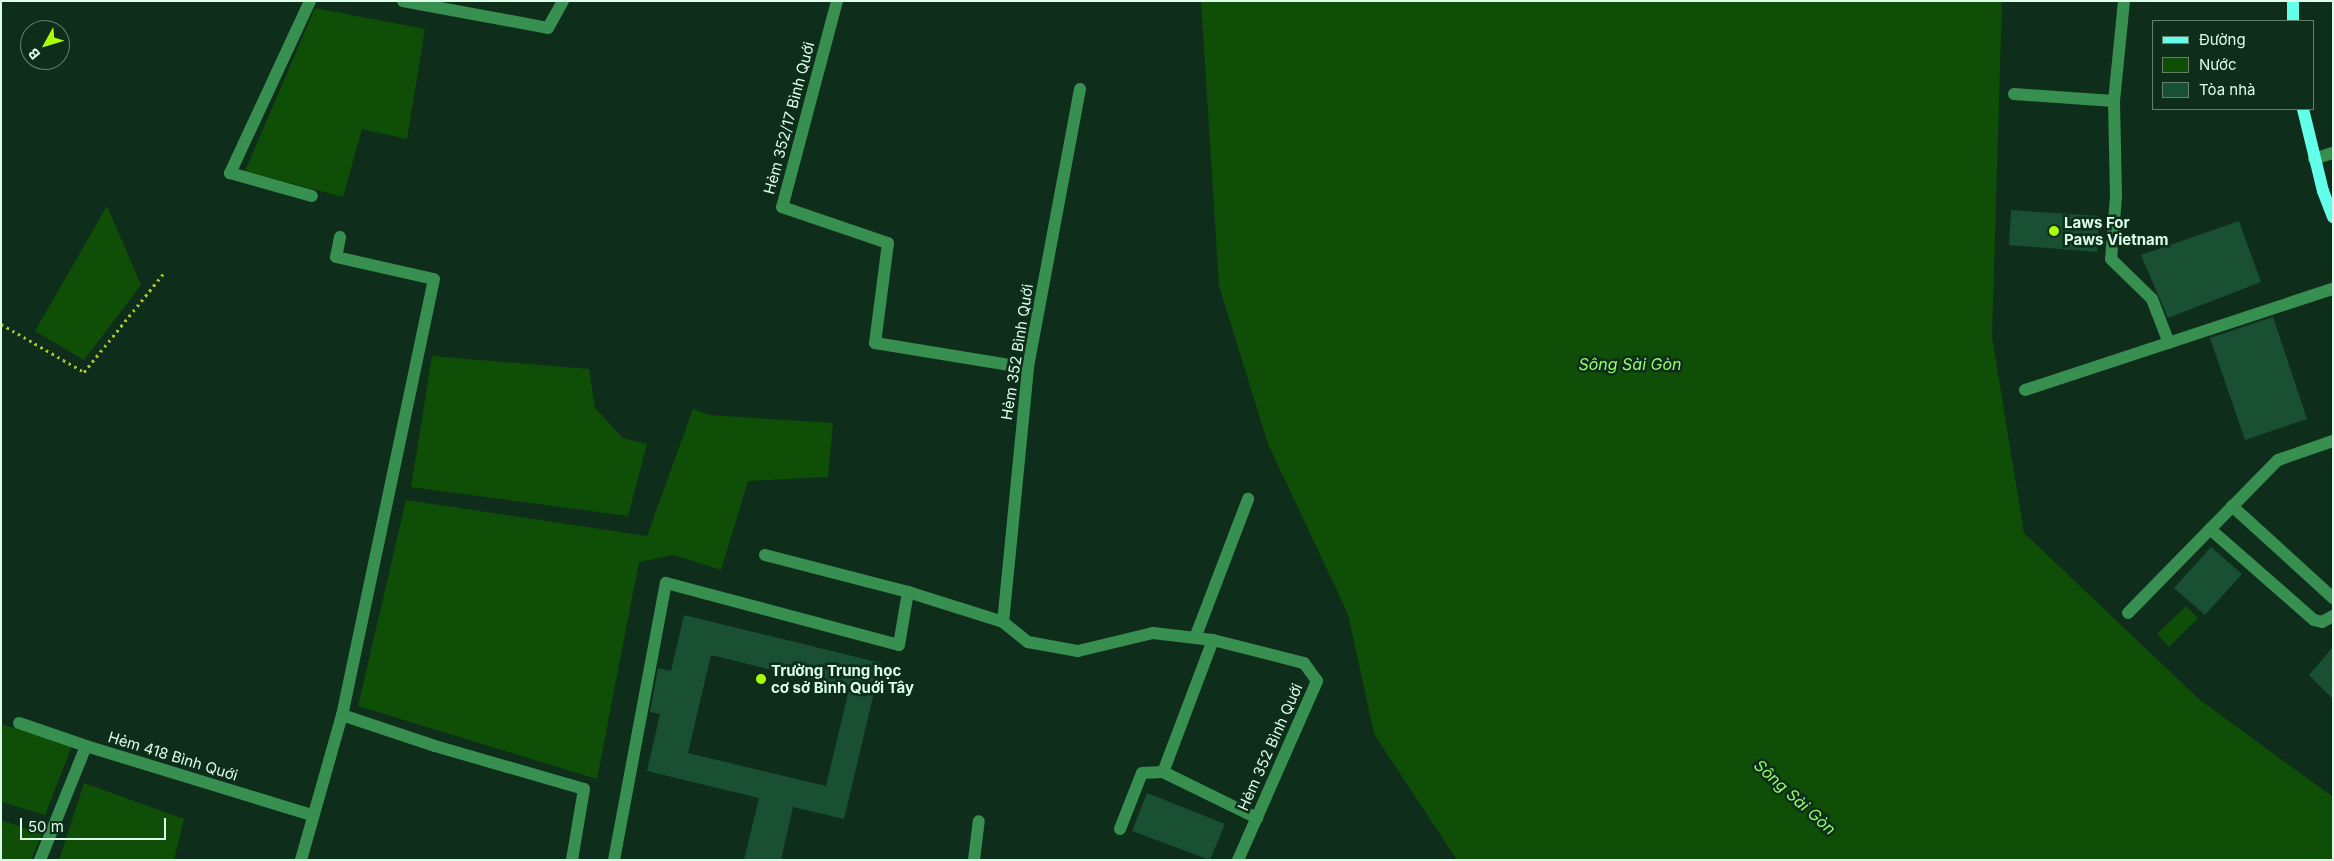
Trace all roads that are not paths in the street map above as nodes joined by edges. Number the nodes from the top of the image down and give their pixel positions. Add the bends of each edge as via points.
1 (310, 1) edge
2 (402, 1) edge
3 (563, 1) edge
4 (837, 1) edge
5 (2124, 1) edge
6 (2293, 1) edge
7 (2293, 20) edge
8 (1080, 89) dead end
9 (2014, 94) dead end
10 (2114, 101) junction
11 (2302, 110) edge
12 (2333, 153) edge
13 (2314, 159) junction
14 (312, 196) dead end
15 (2333, 217) edge
16 (340, 237) dead end
17 (2333, 289) edge
18 (2169, 343) junction
19 (1028, 368) junction
20 (2025, 390) dead end
21 (2333, 441) edge
22 (1248, 499) dead end
23 (2232, 506) junction
24 (2210, 529) junction
25 (765, 555) dead end
26 (908, 592) junction
27 (2333, 598) edge
28 (2128, 613) dead end
29 (2333, 616) edge
30 (1003, 622) junction
31 (1195, 638) junction
32 (1213, 640) junction
33 (342, 714) junction
34 (19, 723) dead end
35 (86, 746) junction
36 (1163, 772) junction
37 (311, 815) junction
38 (1257, 818) junction
39 (979, 821) dead end
40 (1120, 829) dead end
41 (40, 860) edge
42 (301, 860) edge
43 (572, 860) edge
44 (614, 860) edge
45 (974, 860) edge
46 (1238, 860) edge

1 - 14 street via 230,172
2 - 3 street via 548,28
4 - 19 street, Hẻm 352/17 Bình Quới via 782,207 888,243 876,343
5 - 10 street
6 - 7 main road
8 - 19 street, Hẻm 352 Bình Quới
9 - 10 street
10 - 18 street via 2116,196 2111,259 2152,299
11 - 13 main road
12 - 13 street
13 - 15 main road
16 - 33 street via 336,257 434,279
17 - 18 street
18 - 20 street
19 - 30 street, Hẻm 352 Bình Quới
21 - 23 street via 2278,460
22 - 31 street
23 - 24 street
23 - 27 street
24 - 28 street
24 - 29 street via 2314,620 2322,622
25 - 26 street, Hẻm 352 Bình Quới
26 - 30 street, Hẻm 352 Bình Quới
26 - 44 street via 899,645 666,583
30 - 31 street, Hẻm 352 Bình Quới via 1028,642 1078,651 1153,633
31 - 32 street, Hẻm 352 Bình Quới
32 - 36 street
32 - 38 street, Hẻm 352 Bình Quới via 1304,663 1317,681
33 - 37 street
33 - 43 street via 435,746 584,789
34 - 35 street
35 - 37 street, Hẻm 418 Bình Quới
35 - 41 street, Hẻm 418 Bình Quới
36 - 38 street
36 - 40 street via 1142,773
37 - 42 street
38 - 46 street, Hẻm 352 Bình Quới
39 - 45 street

